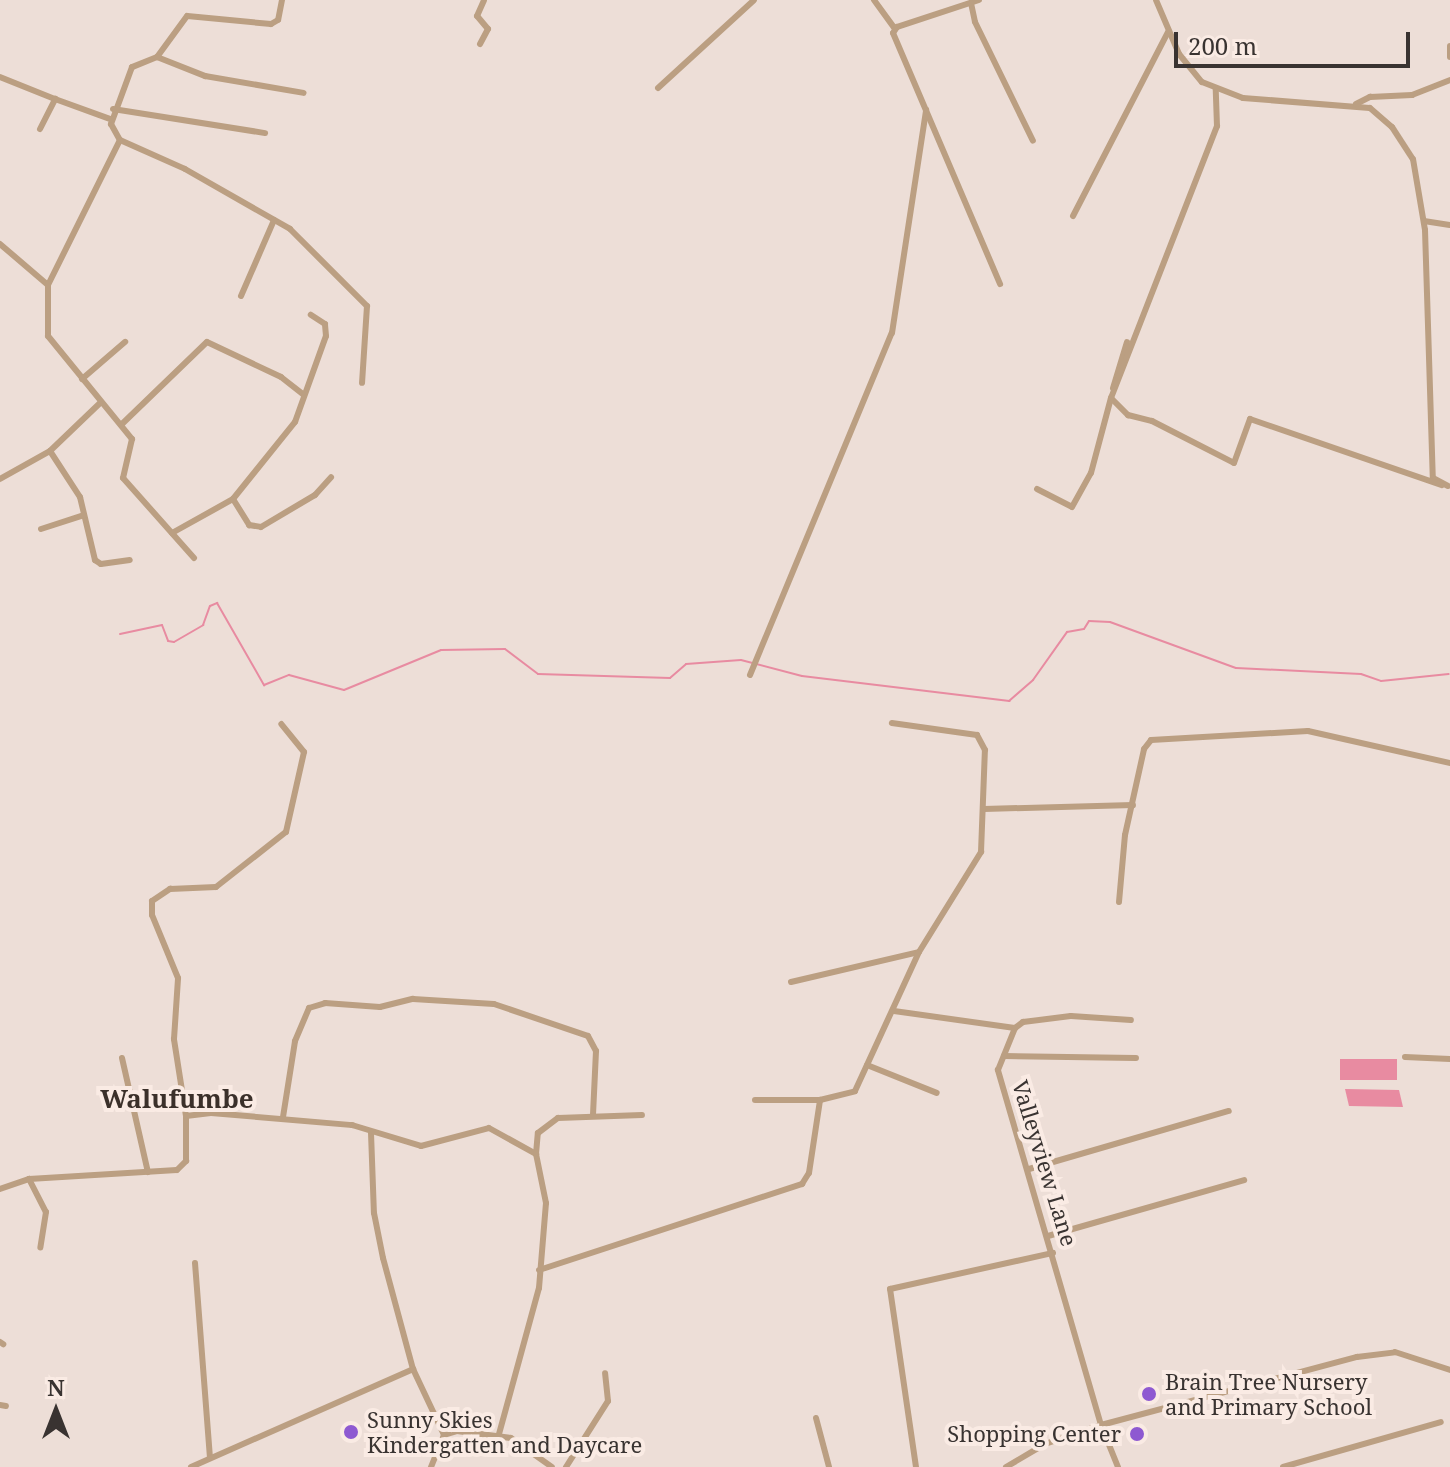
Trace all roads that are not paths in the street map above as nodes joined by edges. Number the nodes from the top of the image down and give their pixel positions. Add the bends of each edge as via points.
1 (282, 0) edge
2 (484, 0) edge
3 (754, 0) edge
4 (874, 0) edge
5 (1156, 0) edge
6 (975, 2) edge
7 (895, 29) junction
8 (1168, 32) junction
9 (480, 44) dead end
10 (1450, 46) edge
11 (157, 57) junction
12 (1450, 57) edge
13 (0, 77) edge
14 (1450, 80) edge
15 (658, 88) dead end
16 (1216, 89) junction
17 (304, 93) dead end
18 (55, 99) junction
19 (1356, 104) junction
20 (113, 109) junction
21 (926, 110) junction
22 (110, 119) junction
23 (40, 129) dead end
24 (265, 133) dead end
25 (120, 140) junction
26 (1033, 141) dead end
27 (1073, 216) dead end
28 (274, 220) junction
29 (1424, 221) junction
30 (1450, 225) edge
31 (0, 244) edge
32 (1000, 284) dead end
33 (48, 285) junction
34 (241, 296) dead end
35 (311, 315) dead end
36 (125, 342) dead end
37 (1127, 342) dead end
38 (82, 379) junction
39 (362, 383) dead end
40 (304, 395) junction
41 (1111, 398) junction
42 (100, 403) junction
43 (122, 424) junction
44 (50, 451) junction
45 (331, 477) dead end
46 (1433, 478) junction
47 (0, 479) edge
48 (1426, 483) junction
49 (1449, 486) edge
50 (1037, 489) dead end
51 (233, 499) junction
52 (84, 515) junction
53 (41, 529) dead end
54 (172, 533) junction
55 (194, 558) dead end
56 (130, 560) dead end
57 (750, 675) dead end
58 (892, 723) dead end
59 (281, 724) dead end
60 (1450, 763) edge
61 (1133, 805) junction
62 (984, 809) junction
63 (1119, 902) dead end
64 (919, 952) junction
65 (791, 982) dead end
66 (894, 1011) junction
67 (1131, 1020) dead end
68 (1015, 1028) junction
69 (1004, 1056) junction
70 (1405, 1057) dead end
71 (122, 1058) dead end
72 (1136, 1058) dead end
73 (1450, 1059) edge
74 (867, 1065) junction
75 (937, 1093) dead end
76 (755, 1100) dead end
77 (820, 1100) junction
78 (1229, 1111) dead end
79 (593, 1115) junction
80 (642, 1115) dead end
81 (186, 1116) junction
82 (283, 1117) junction
83 (371, 1133) junction
84 (536, 1154) junction
85 (1029, 1169) junction
86 (148, 1172) junction
87 (29, 1179) junction
88 (1244, 1180) dead end
89 (0, 1189) edge
90 (1048, 1236) junction
91 (40, 1248) dead end
92 (1053, 1253) junction
93 (195, 1263) dead end
94 (539, 1270) junction
95 (413, 1369) junction
96 (1450, 1370) edge
97 (605, 1373) dead end
98 (816, 1418) dead end
99 (1441, 1422) dead end
100 (1101, 1425) junction
101 (499, 1434) junction
102 (444, 1435) junction
103 (210, 1456) junction
104 (1322, 1456) junction
105 (191, 1467) edge
106 (431, 1467) edge
107 (552, 1467) edge
108 (566, 1467) edge
109 (829, 1467) edge
110 (916, 1467) edge
111 (1006, 1467) edge
112 (1118, 1467) edge
113 (1283, 1467) edge
114 (1326, 1467) edge

1 - 11 street via 278,20 271,24 187,16
2 - 9 street via 477,16 488,31
3 - 15 street
4 - 7 street
5 - 8 street
6 - 7 street
6 - 26 street via 975,22
7 - 21 street
8 - 16 street via 1187,67
8 - 27 street
10 - 12 street
11 - 17 street via 205,76
11 - 20 street via 134,64
13 - 18 street
14 - 19 street via 1421,92 1370,97
16 - 19 street via 1243,98
16 - 41 street via 1217,126
18 - 22 street
18 - 23 street
19 - 29 street via 1381,115 1413,159
20 - 22 street
20 - 24 street
21 - 32 street
21 - 57 street via 892,333
22 - 25 street
25 - 28 street via 185,169
25 - 33 street
28 - 34 street
28 - 39 street via 294,231 367,306
29 - 30 street
29 - 46 street
31 - 33 street
33 - 38 street via 45,330
35 - 40 street via 323,321 327,332
36 - 38 street
37 - 41 street
38 - 42 street
40 - 43 street via 281,377 207,342
40 - 51 street via 295,422
41 - 48 street via 1128,415 1152,421 1234,463 1250,419
41 - 50 street via 1100,448 1072,507
42 - 43 street
42 - 44 street
43 - 54 street via 132,439 123,478
44 - 47 street
44 - 52 street via 80,497
45 - 51 street via 315,495 261,527 249,525
46 - 48 street
46 - 49 street
48 - 49 street
51 - 54 street
52 - 53 street
52 - 56 street via 98,563
54 - 55 street
58 - 62 street via 977,735 985,750
59 - 81 street via 304,752 286,832 216,887 170,889 152,901 157,930 178,978 174,1039
60 - 61 street via 1308,731 1151,740 1144,749
61 - 62 street
61 - 63 street
62 - 64 street via 981,852
64 - 65 street
64 - 66 street
66 - 68 street
66 - 74 street
67 - 68 street via 1071,1016 1029,1020
68 - 69 street, Valleyview Lane
69 - 72 street
69 - 85 street, Valleyview Lane via 998,1070
70 - 73 street
71 - 86 street
74 - 75 street
74 - 77 street via 850,1094
76 - 77 street
77 - 94 street via 809,1173 802,1184
78 - 85 street
79 - 80 street
79 - 82 street via 596,1051 588,1036 494,1004 413,999 380,1007 325,1003 309,1008 295,1041
79 - 84 street via 549,1121 538,1133
81 - 82 street via 233,1112
81 - 86 street via 184,1166
82 - 83 street via 352,1125
83 - 84 street via 436,1146 489,1128
83 - 95 street via 374,1213
84 - 94 street via 546,1193
85 - 90 street, Valleyview Lane
86 - 87 street
87 - 89 street
87 - 91 street via 46,1212
88 - 90 street
90 - 92 street, Valleyview Lane
92 - 100 street, Valleyview Lane
92 - 110 street via 890,1289
93 - 103 street
94 - 101 street via 536,1307
95 - 102 street
95 - 103 street
96 - 100 street via 1401,1353 1375,1354
97 - 108 street via 608,1401
98 - 109 street
99 - 104 street
100 - 111 street via 1045,1444
100 - 112 street, Valleyview Lane
101 - 102 street
101 - 107 street via 522,1443
102 - 106 street
103 - 105 street
104 - 113 street
104 - 114 street

